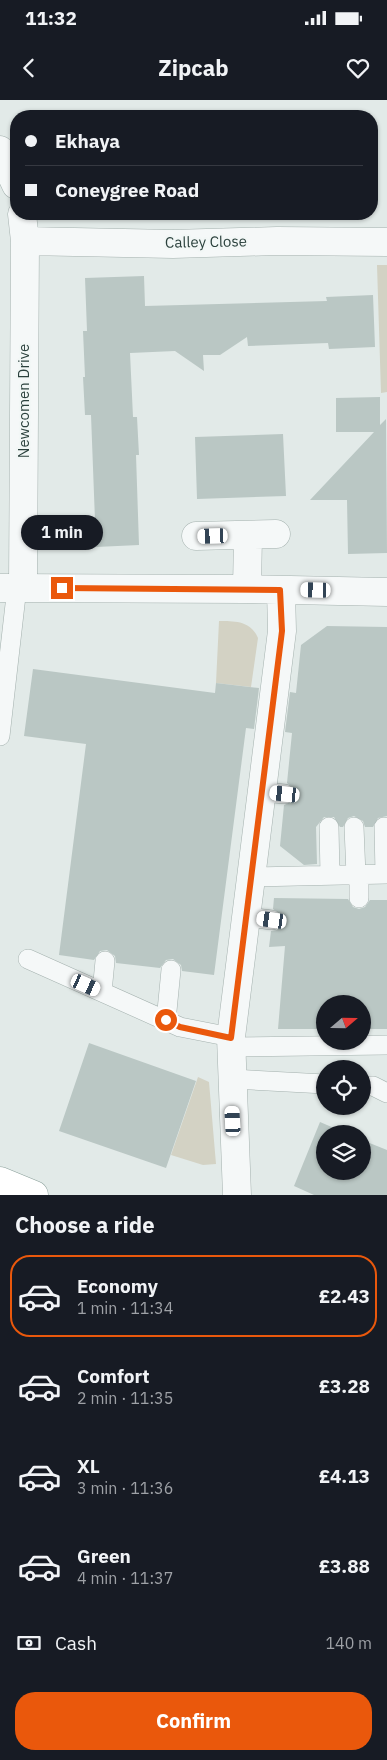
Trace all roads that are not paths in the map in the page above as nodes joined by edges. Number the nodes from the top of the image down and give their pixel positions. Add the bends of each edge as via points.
1 (0, 150) edge
2 (10, 172) edge
3 (22, 220) edge
4 (24, 241) junction
5 (387, 242) edge
6 (276, 534) dead end
7 (248, 535) junction
8 (196, 536) dead end
9 (13, 588) edge
10 (247, 588) junction
11 (280, 590) junction
12 (387, 592) edge
13 (0, 736) edge
14 (329, 827) dead end
15 (354, 827) dead end
16 (384, 827) dead end
17 (386, 874) edge
18 (330, 875) junction
19 (357, 875) junction
20 (251, 877) junction
21 (359, 898) dead end
22 (28, 959) dead end
23 (105, 961) dead end
24 (171, 970) dead end
25 (102, 992) junction
26 (166, 1020) junction
27 (231, 1042) junction
28 (387, 1045) edge
29 (231, 1079) junction
30 (316, 1084) edge
31 (371, 1086) edge
32 (387, 1093) edge
33 (0, 1181) edge
34 (34, 1195) edge
35 (237, 1195) edge

1 - 2 street
3 - 4 street, Newcomen Drive
4 - 5 street, Calley Close via 173,244
4 - 9 street, Newcomen Drive
6 - 7 street
7 - 8 street
7 - 10 street
9 - 10 street
9 - 13 lane
10 - 11 street
11 - 12 street
11 - 20 street via 282,631 274,793
14 - 18 lane
15 - 19 lane
16 - 17 lane
17 - 19 lane
18 - 19 lane
18 - 20 lane
19 - 21 lane
20 - 27 street via 259,919
22 - 25 lane
23 - 25 lane
24 - 26 lane
25 - 26 lane
26 - 27 lane
27 - 28 lane
27 - 29 street
29 - 30 lane
29 - 35 street
31 - 32 lane
33 - 34 highway

